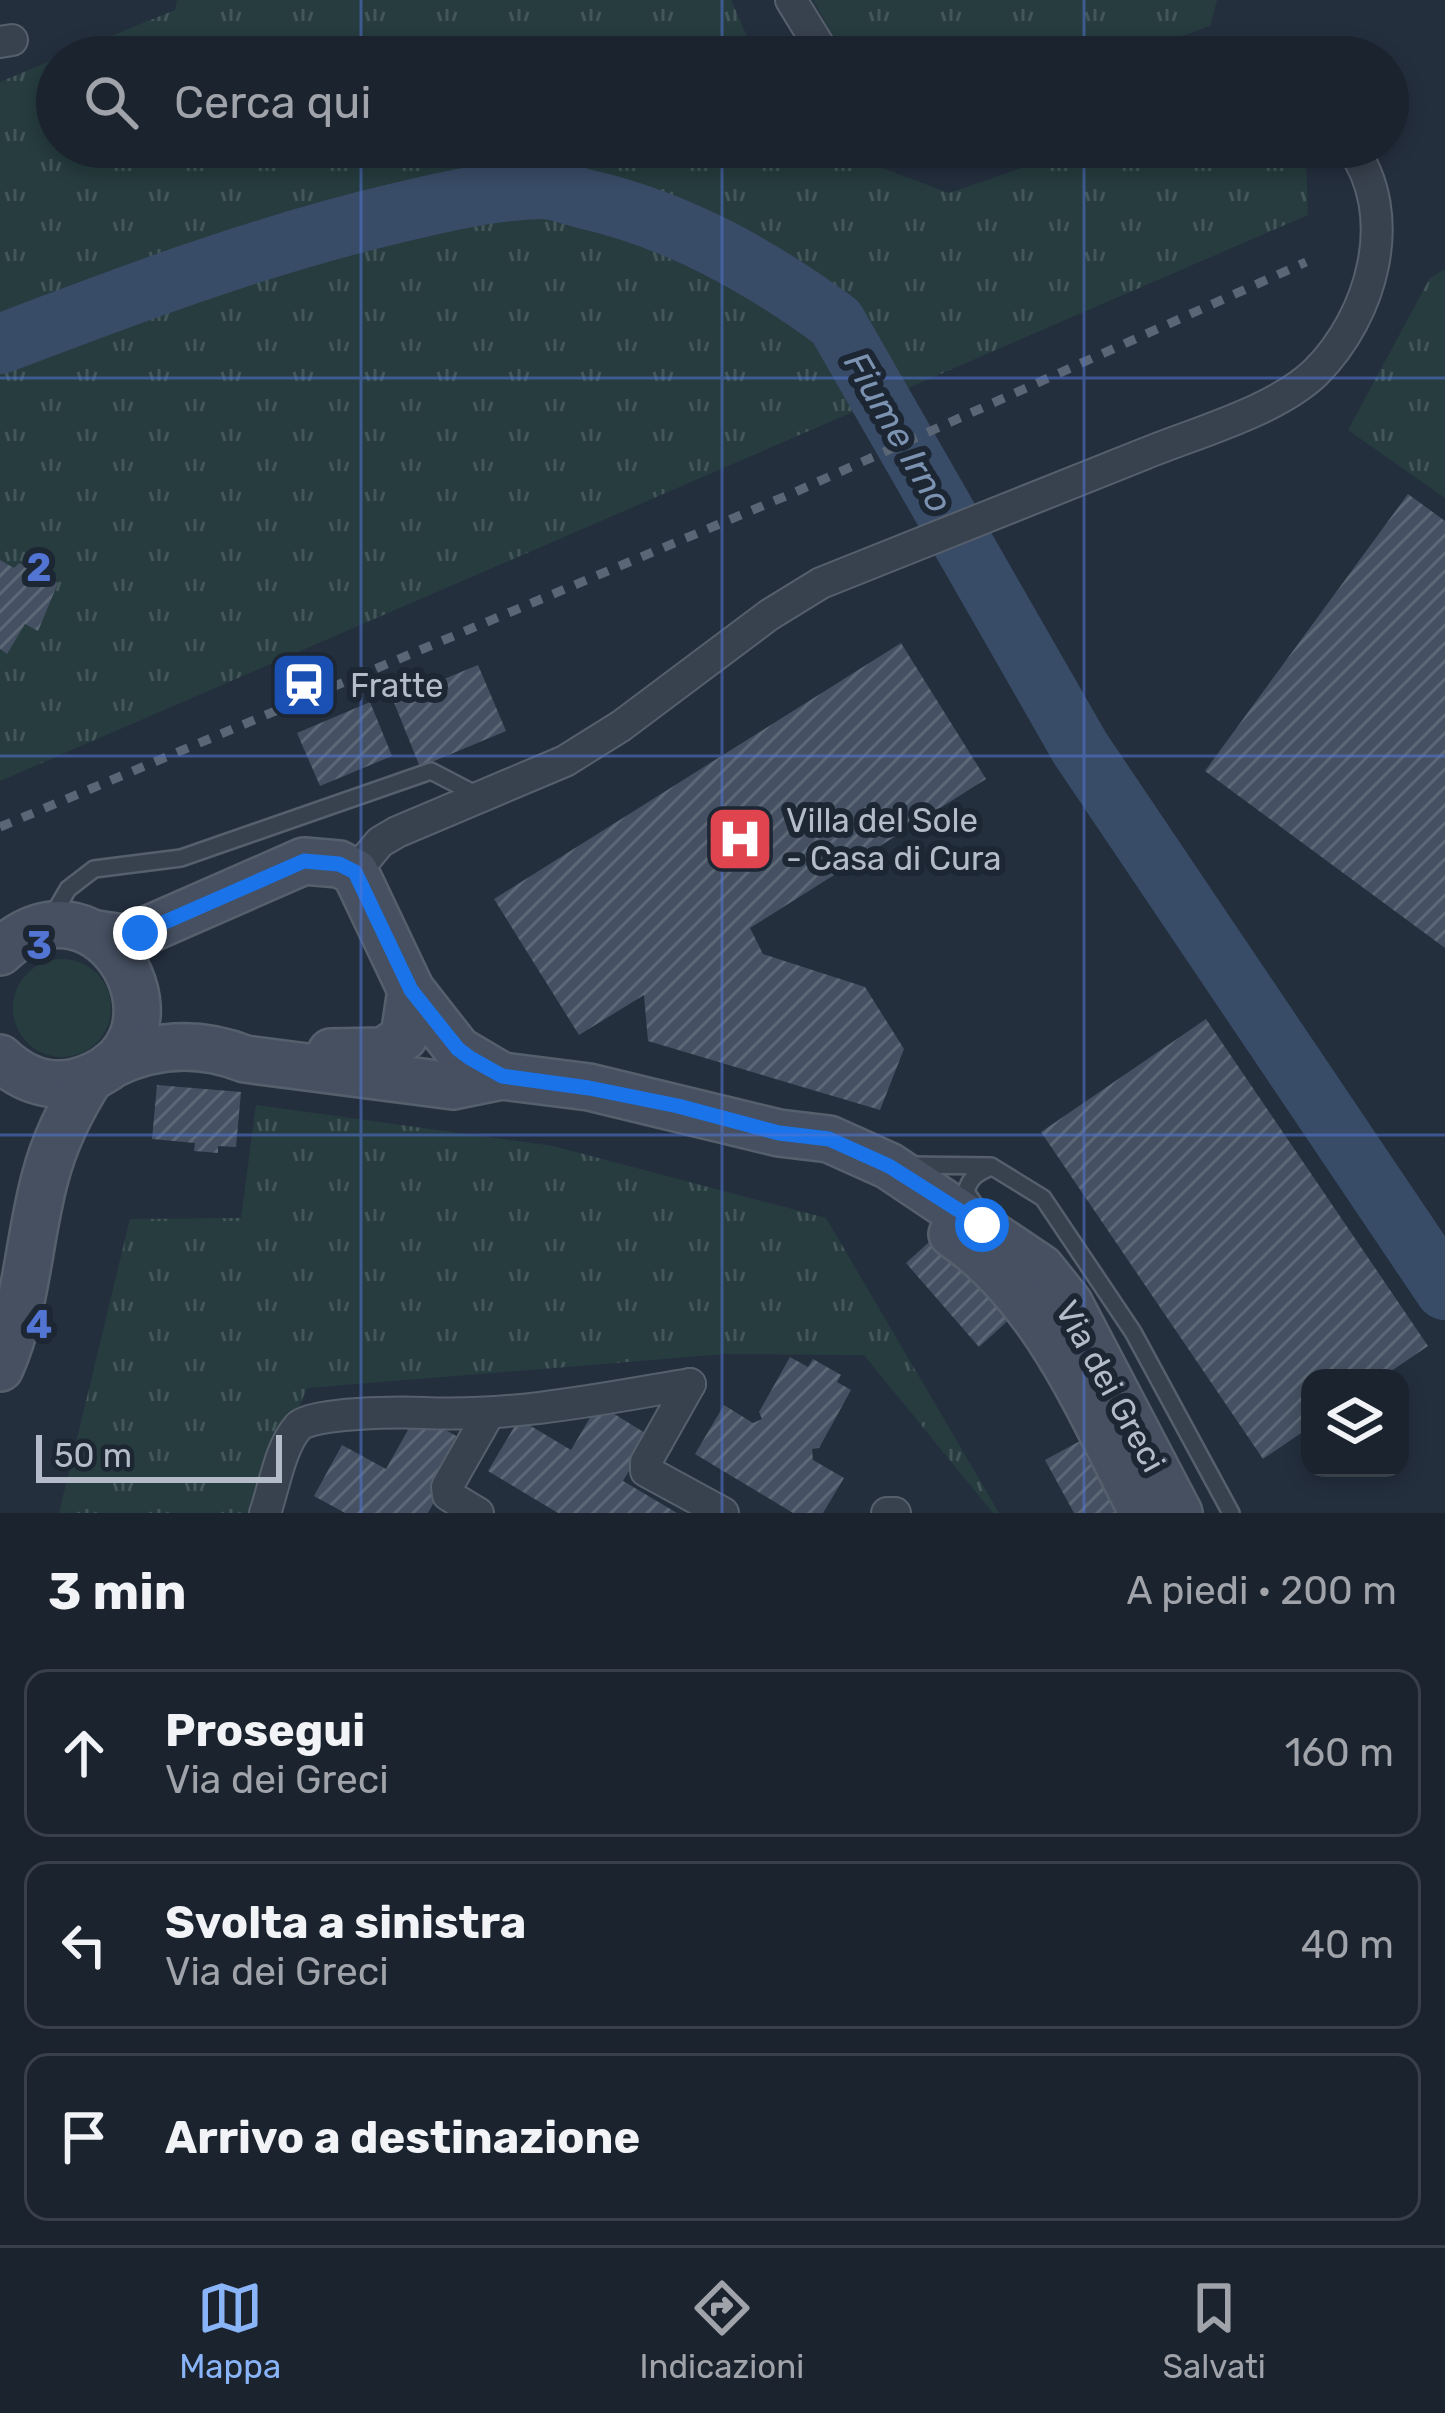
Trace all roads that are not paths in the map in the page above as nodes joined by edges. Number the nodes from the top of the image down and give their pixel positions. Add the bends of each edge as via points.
1 (791, 0) edge
2 (813, 36) edge
3 (1363, 168) edge
4 (480, 797) junction
5 (355, 872) junction
6 (46, 926) junction
7 (96, 934) junction
8 (0, 952) edge
9 (411, 990) junction
10 (223, 1051) junction
11 (0, 1058) edge
12 (101, 1071) junction
13 (502, 1076) junction
14 (779, 1133) junction
15 (889, 1166) junction
16 (992, 1166) junction
17 (979, 1229) junction
18 (1019, 1232) dead end
19 (1069, 1303) junction
20 (0, 1368) edge
21 (488, 1414) junction
22 (265, 1513) edge
23 (478, 1513) edge
24 (723, 1513) edge
25 (1143, 1513) edge
26 (1180, 1513) edge
27 (1231, 1513) edge

1 - 2 street
3 - 4 street via 1377,219 1376,259 1352,322 1314,374 1240,416 821,583 598,741
4 - 5 street via 380,842
4 - 6 lane via 431,770 181,858 94,869 68,889
5 - 7 main road via 304,861 140,933
5 - 9 main road, Via dei Greci
6 - 7 main road
6 - 8 main road
7 - 12 main road via 124,960 138,996 133,1034
9 - 10 main road, Via dei Greci via 404,1037 384,1051 238,1042
9 - 13 main road, Via dei Greci via 458,1049
10 - 12 main road, Via dei Greci via 156,1047
10 - 13 main road, Via dei Greci via 454,1086
11 - 12 main road, Via dei Greci via 44,1083
12 - 20 main road via 72,1106 45,1178
13 - 14 main road, Via dei Greci via 644,1098
14 - 15 main road, Via dei Greci via 829,1139
14 - 17 main road, Via dei Greci
15 - 16 lane
15 - 19 main road, Via dei Greci via 1041,1268
16 - 17 lane via 974,1174 966,1192
16 - 27 lane via 1043,1198 1078,1245
17 - 25 main road, Via dei Greci via 997,1275 1048,1335
18 - 19 lane via 1061,1277
19 - 26 main road, Via dei Greci
21 - 22 street via 307,1420 289,1443
21 - 23 street via 447,1487
21 - 24 street via 690,1384 646,1472

